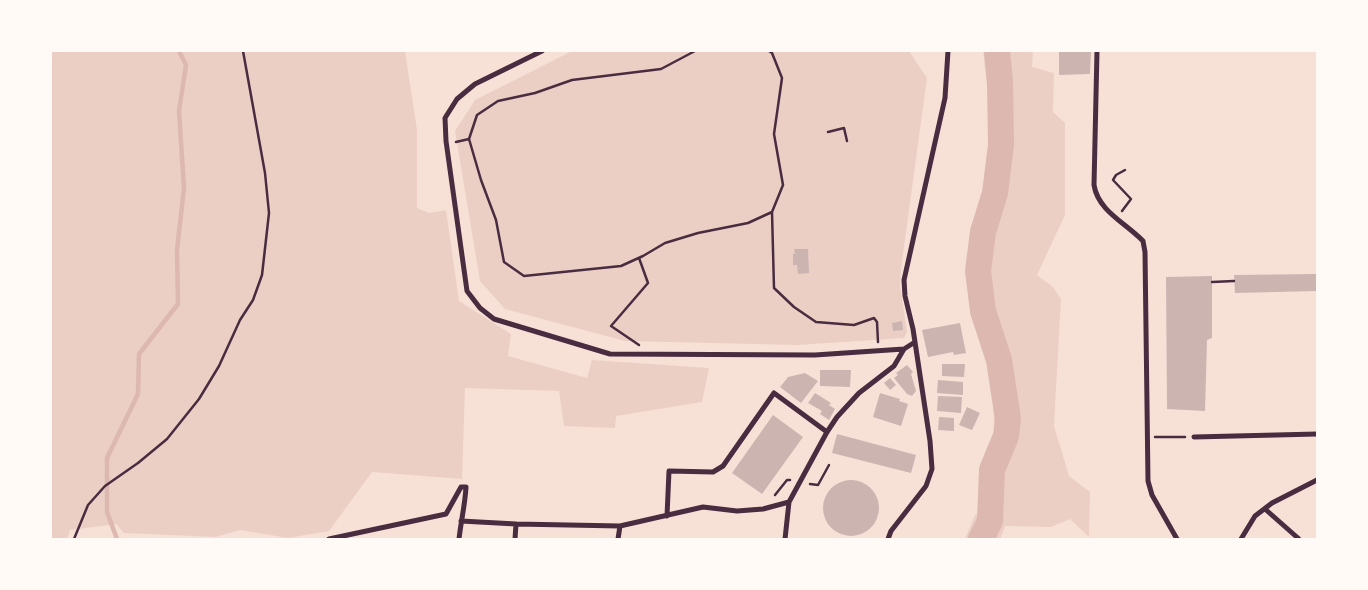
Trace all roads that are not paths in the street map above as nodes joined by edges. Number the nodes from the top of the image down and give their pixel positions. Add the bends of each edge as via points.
1 (542, 51) edge
2 (948, 51) edge
3 (1096, 51) edge
4 (915, 342) junction
5 (904, 349) junction
6 (827, 432) junction
7 (1317, 434) edge
8 (1194, 437) road end
9 (1317, 480) edge
10 (789, 502) junction
11 (1264, 509) junction
12 (667, 516) junction
13 (460, 521) junction
14 (516, 524) junction
15 (620, 526) junction
16 (329, 539) edge
17 (459, 539) edge
18 (515, 539) edge
19 (618, 539) edge
20 (785, 539) edge
21 (888, 539) edge
22 (1177, 539) edge
23 (1241, 539) edge
24 (1299, 539) edge

1 - 5 street via 475,84 457,99 445,118 467,290 480,308 494,319 610,354 815,355
2 - 4 street via 945,98 904,280
3 - 22 street via 1095,194 1104,208 1143,241 1149,488
4 - 5 street
4 - 21 street via 932,469 926,486
5 - 6 street via 894,366 859,393
6 - 10 street
6 - 12 street via 774,393 723,466 713,472 670,471
7 - 8 street
9 - 11 street
10 - 12 street via 737,511 703,507
10 - 20 street
11 - 23 street via 1255,516
11 - 24 street
12 - 15 street
13 - 14 street
13 - 16 street via 466,487 461,487 446,514
13 - 17 street
14 - 15 street
14 - 18 street
15 - 19 street

